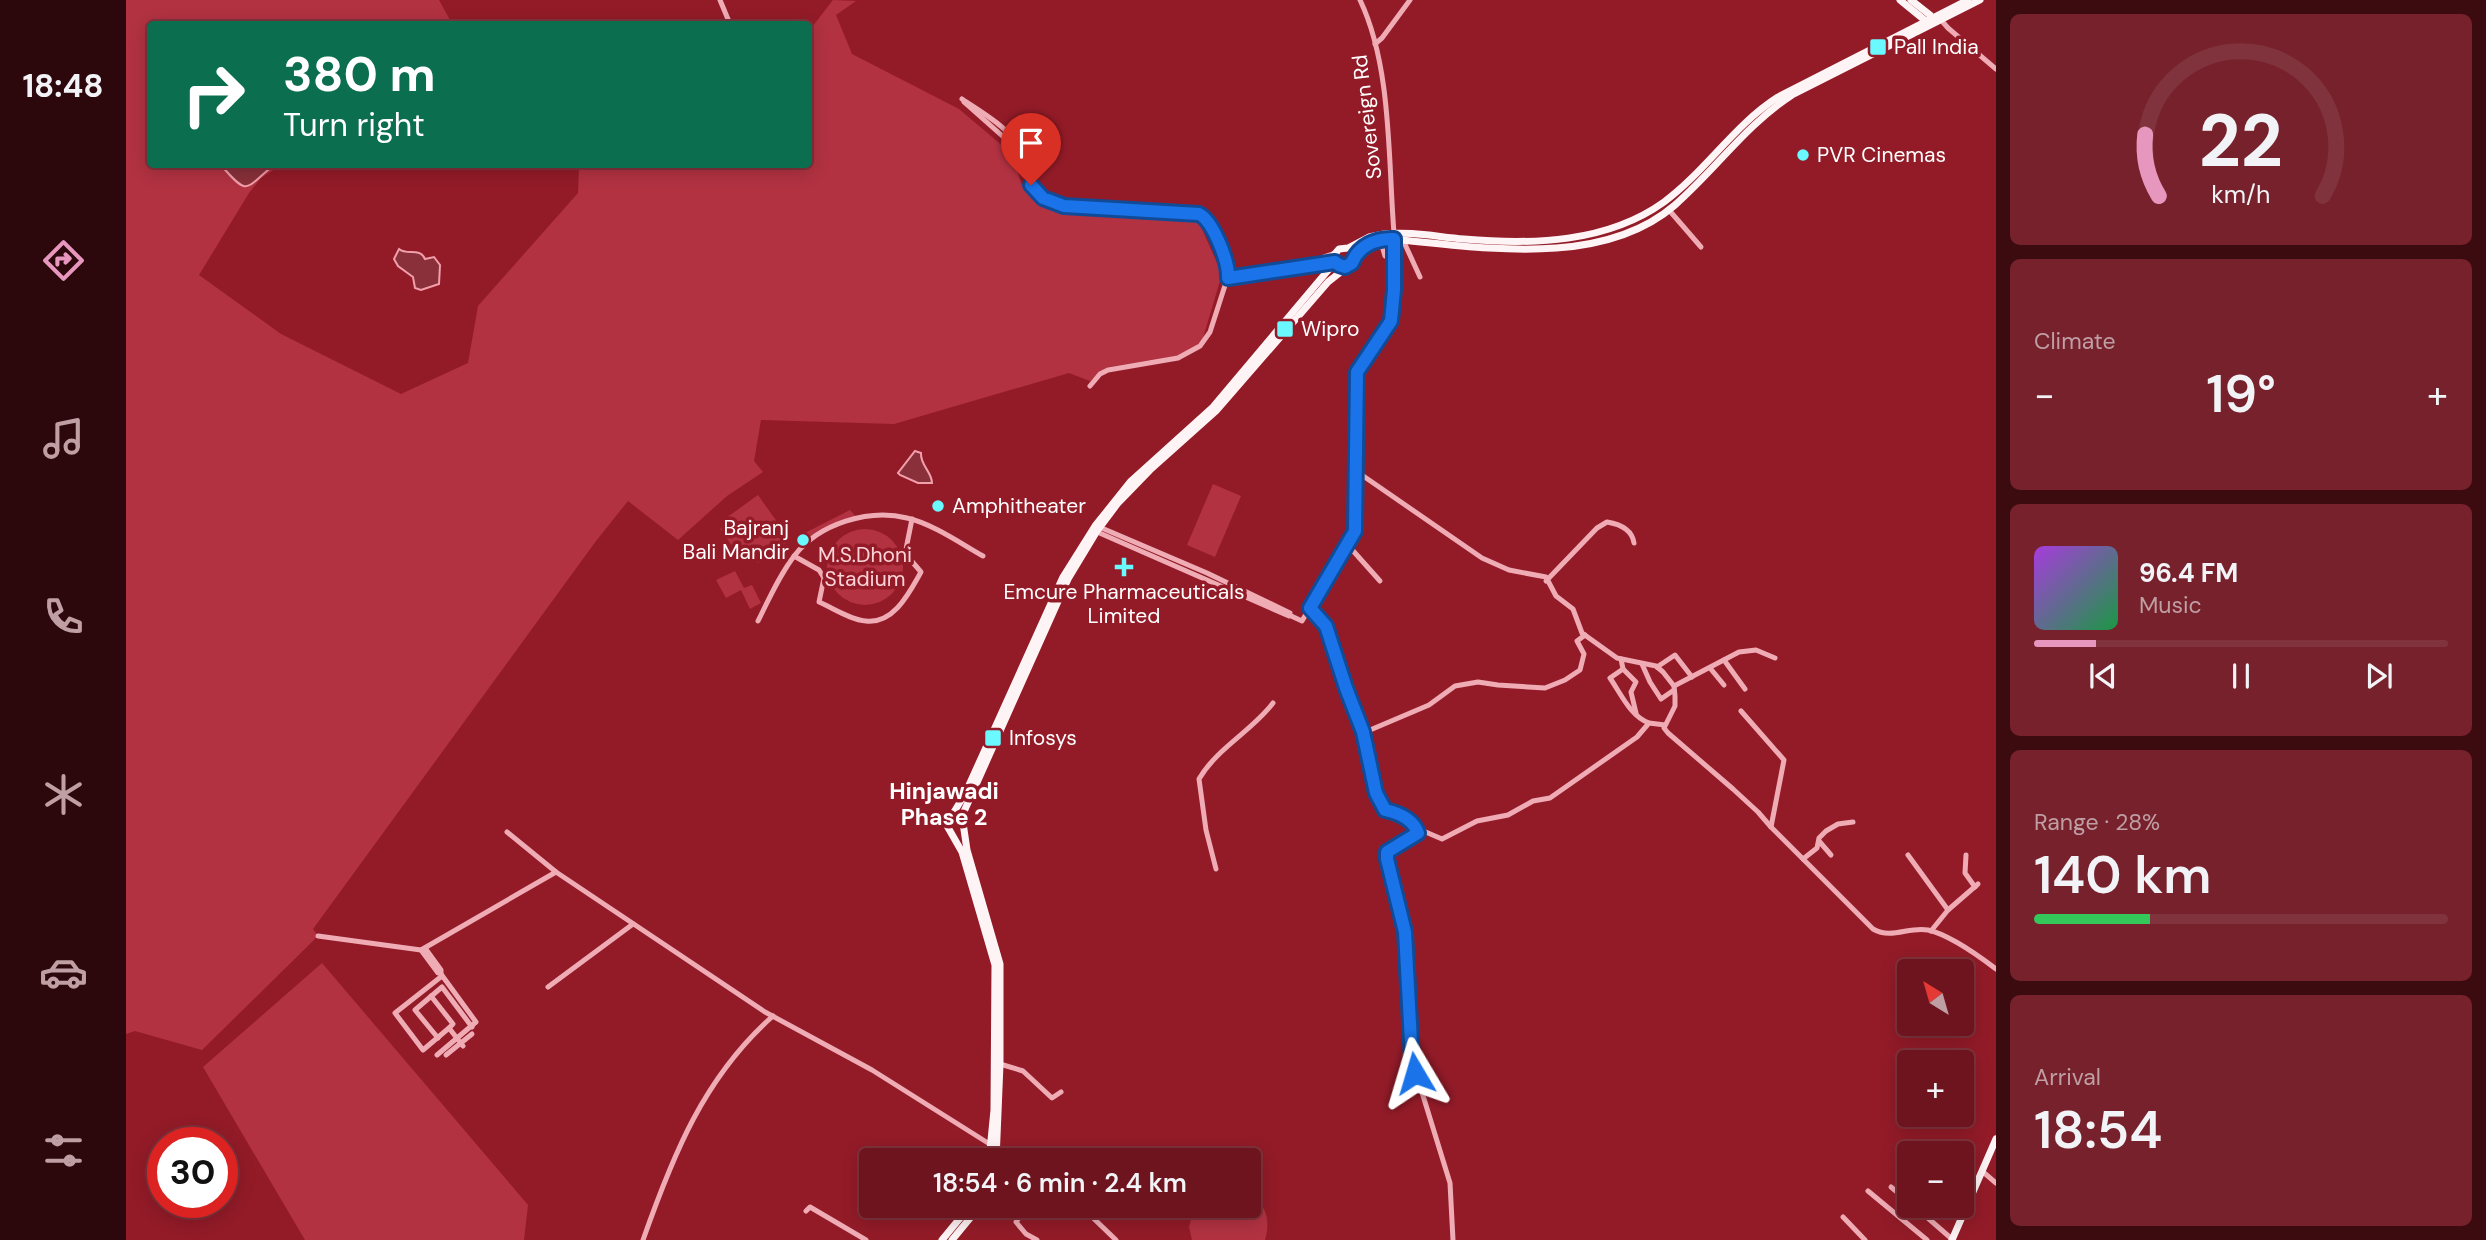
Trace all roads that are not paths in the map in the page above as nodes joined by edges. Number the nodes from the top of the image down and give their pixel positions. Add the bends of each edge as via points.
1 (720, 0) edge
2 (1360, 0) edge
3 (1410, 0) edge
4 (1900, 0) edge
5 (1912, 0) edge
6 (1968, 0) edge
7 (1980, 0) edge
8 (729, 21) edge
9 (1933, 21) junction
10 (1375, 44) junction
11 (1996, 69) edge
12 (963, 100) dead end
13 (1669, 210) junction
14 (1394, 236) junction
15 (1380, 239) junction
16 (1403, 240) junction
17 (1701, 247) dead end
18 (1348, 248) junction
19 (1353, 256) junction
20 (1389, 257) dead end
21 (1335, 259) junction
22 (1315, 264) junction
23 (1345, 267) junction
24 (1232, 275) junction
25 (1420, 276) dead end
26 (1322, 278) junction
27 (1090, 386) dead end
28 (1356, 471) junction
29 (912, 519) junction
30 (1096, 528) junction
31 (1634, 542) dead end
32 (1347, 544) junction
33 (794, 555) junction
34 (983, 556) dead end
35 (1380, 581) dead end
36 (1546, 581) junction
37 (1310, 608) junction
38 (758, 621) dead end
39 (1585, 635) junction
40 (1775, 657) dead end
41 (1621, 659) junction
42 (1724, 660) junction
43 (1642, 664) junction
44 (1657, 667) junction
45 (1710, 668) junction
46 (1623, 669) junction
47 (1692, 677) junction
48 (1724, 685) dead end
49 (1673, 686) junction
50 (1745, 689) dead end
51 (1656, 691) junction
52 (1273, 702) dead end
53 (1741, 711) dead end
54 (1636, 713) junction
55 (1001, 719) junction
56 (1649, 723) junction
57 (1665, 725) junction
58 (1363, 733) junction
59 (954, 812) junction
60 (962, 816) junction
61 (1853, 822) dead end
62 (963, 825) junction
63 (1771, 827) junction
64 (951, 829) junction
65 (507, 832) dead end
66 (1418, 833) junction
67 (1819, 841) junction
68 (1831, 855) dead end
69 (1908, 855) dead end
70 (1966, 855) dead end
71 (1803, 859) junction
72 (1216, 869) dead end
73 (556, 872) junction
74 (1948, 910) junction
75 (633, 924) junction
76 (1931, 931) junction
77 (318, 936) dead end
78 (423, 949) junction
79 (1996, 969) edge
80 (441, 975) junction
81 (998, 976) junction
82 (548, 988) dead end
83 (431, 996) junction
84 (412, 998) junction
85 (460, 1005) junction
86 (419, 1006) junction
87 (773, 1016) junction
88 (449, 1028) junction
89 (472, 1034) dead end
90 (438, 1038) junction
91 (460, 1042) junction
92 (438, 1055) dead end
93 (1000, 1064) junction
94 (1061, 1092) dead end
95 (1996, 1139) edge
96 (994, 1146) junction
97 (997, 1148) edge
98 (1982, 1171) junction
99 (1996, 1183) edge
100 (1891, 1187) dead end
101 (1974, 1189) edge
102 (1868, 1191) dead end
103 (1897, 1192) edge
104 (806, 1211) dead end
105 (1843, 1217) dead end
106 (960, 1218) edge
107 (970, 1218) edge
108 (1019, 1218) edge
109 (1093, 1218) edge
110 (1928, 1218) edge
111 (1960, 1218) edge
112 (643, 1240) edge
113 (866, 1240) edge
114 (942, 1240) edge
115 (952, 1240) edge
116 (1037, 1240) edge
117 (1116, 1240) edge
118 (1453, 1240) edge
119 (1865, 1240) edge
120 (1927, 1240) edge
121 (1953, 1240) edge

1 - 8 street
2 - 10 street, Sovereign Rd
3 - 10 street
4 - 9 main road
5 - 9 main road
6 - 9 main road
7 - 9 main road
9 - 11 street via 1948,28
9 - 13 main road via 1773,107
9 - 14 main road via 1770,102 1675,194 1621,226 1576,237 1510,241
10 - 14 street, Sovereign Rd via 1389,130
12 - 24 street via 1017,149 1034,189 1053,202 1206,217
13 - 16 main road via 1629,232 1589,244 1501,249
13 - 17 street
14 - 15 main road
14 - 16 main road
14 - 18 main road via 1368,237
14 - 28 street, Sovereign Rd via 1391,321 1357,372
15 - 19 main road
15 - 20 street
16 - 25 street
18 - 19 main road
18 - 21 main road via 1341,248
19 - 23 main road
21 - 22 street
21 - 23 main road
21 - 24 street
21 - 26 main road
22 - 24 street
22 - 26 street via 1321,268
23 - 30 main road via 1213,414 1134,485
24 - 27 street via 1200,346 1171,360 1108,370
26 - 30 main road via 1213,407 1131,481
28 - 32 street, Sovereign Rd via 1355,531
28 - 36 street via 1482,558 1509,570 1546,577
29 - 33 street via 850,519 825,530
29 - 33 street via 906,549 921,572 895,612 880,618 866,621 819,601 822,574
29 - 34 street
30 - 37 street via 1302,621
30 - 55 main road
31 - 36 street via 1624,528 1607,522
32 - 35 street
32 - 37 street, Sovereign Rd
33 - 38 street
36 - 39 street via 1573,609
37 - 58 street via 1326,626
39 - 41 street
39 - 58 street via 1577,642 1584,654 1580,670 1553,686 1478,682 1455,686 1429,705
40 - 42 street via 1756,650
41 - 43 street
41 - 46 street
42 - 45 street
42 - 50 street
43 - 44 street
43 - 51 street
44 - 47 street via 1675,655
44 - 49 street
45 - 47 street
45 - 48 street
46 - 54 street via 1636,682 1631,692
46 - 54 street via 1610,678
47 - 49 street
49 - 51 street
49 - 51 street via 1661,699
49 - 57 street via 1675,706
52 - 72 street via 1199,779
53 - 63 street via 1784,760
54 - 56 street
55 - 59 main road
55 - 60 main road
56 - 57 street
56 - 66 street via 1637,737 1550,798 1533,801 1508,815 1477,821 1442,839 1427,831
57 - 63 street via 1668,733
58 - 66 street via 1376,793 1385,810 1399,813
59 - 60 main road
59 - 64 main road via 946,819
60 - 62 main road
61 - 67 street via 1833,826
62 - 64 main road
62 - 81 main road via 998,953
63 - 71 street
64 - 81 main road
65 - 73 street
66 - 118 street via 1387,852 1387,859 1405,932 1412,1060 1450,1182
67 - 68 street
67 - 71 street
69 - 74 street
70 - 74 street via 1965,873 1977,885
71 - 76 street via 1879,933
73 - 75 street
73 - 78 street
74 - 76 street
75 - 82 street
75 - 87 street
76 - 79 street
77 - 78 street
78 - 80 street
80 - 84 street
80 - 85 street
81 - 93 main road
81 - 96 main road
83 - 85 street via 443,987
83 - 86 street
83 - 88 street via 453,1024
84 - 86 street
84 - 90 street via 396,1014 423,1050
85 - 91 street via 476,1021
86 - 90 street via 416,1011
87 - 96 street via 872,1070
87 - 112 street via 714,1081 675,1154
88 - 90 street
88 - 91 street
89 - 91 street
91 - 92 street
93 - 94 street via 1023,1071 1052,1098
93 - 96 main road
95 - 98 main road
96 - 97 street
98 - 99 street
98 - 101 main road
100 - 103 street
102 - 120 street
104 - 113 street via 810,1207
105 - 119 street
106 - 114 main road
107 - 115 main road
108 - 116 street via 1016,1222
109 - 117 street
110 - 121 street
111 - 121 main road

